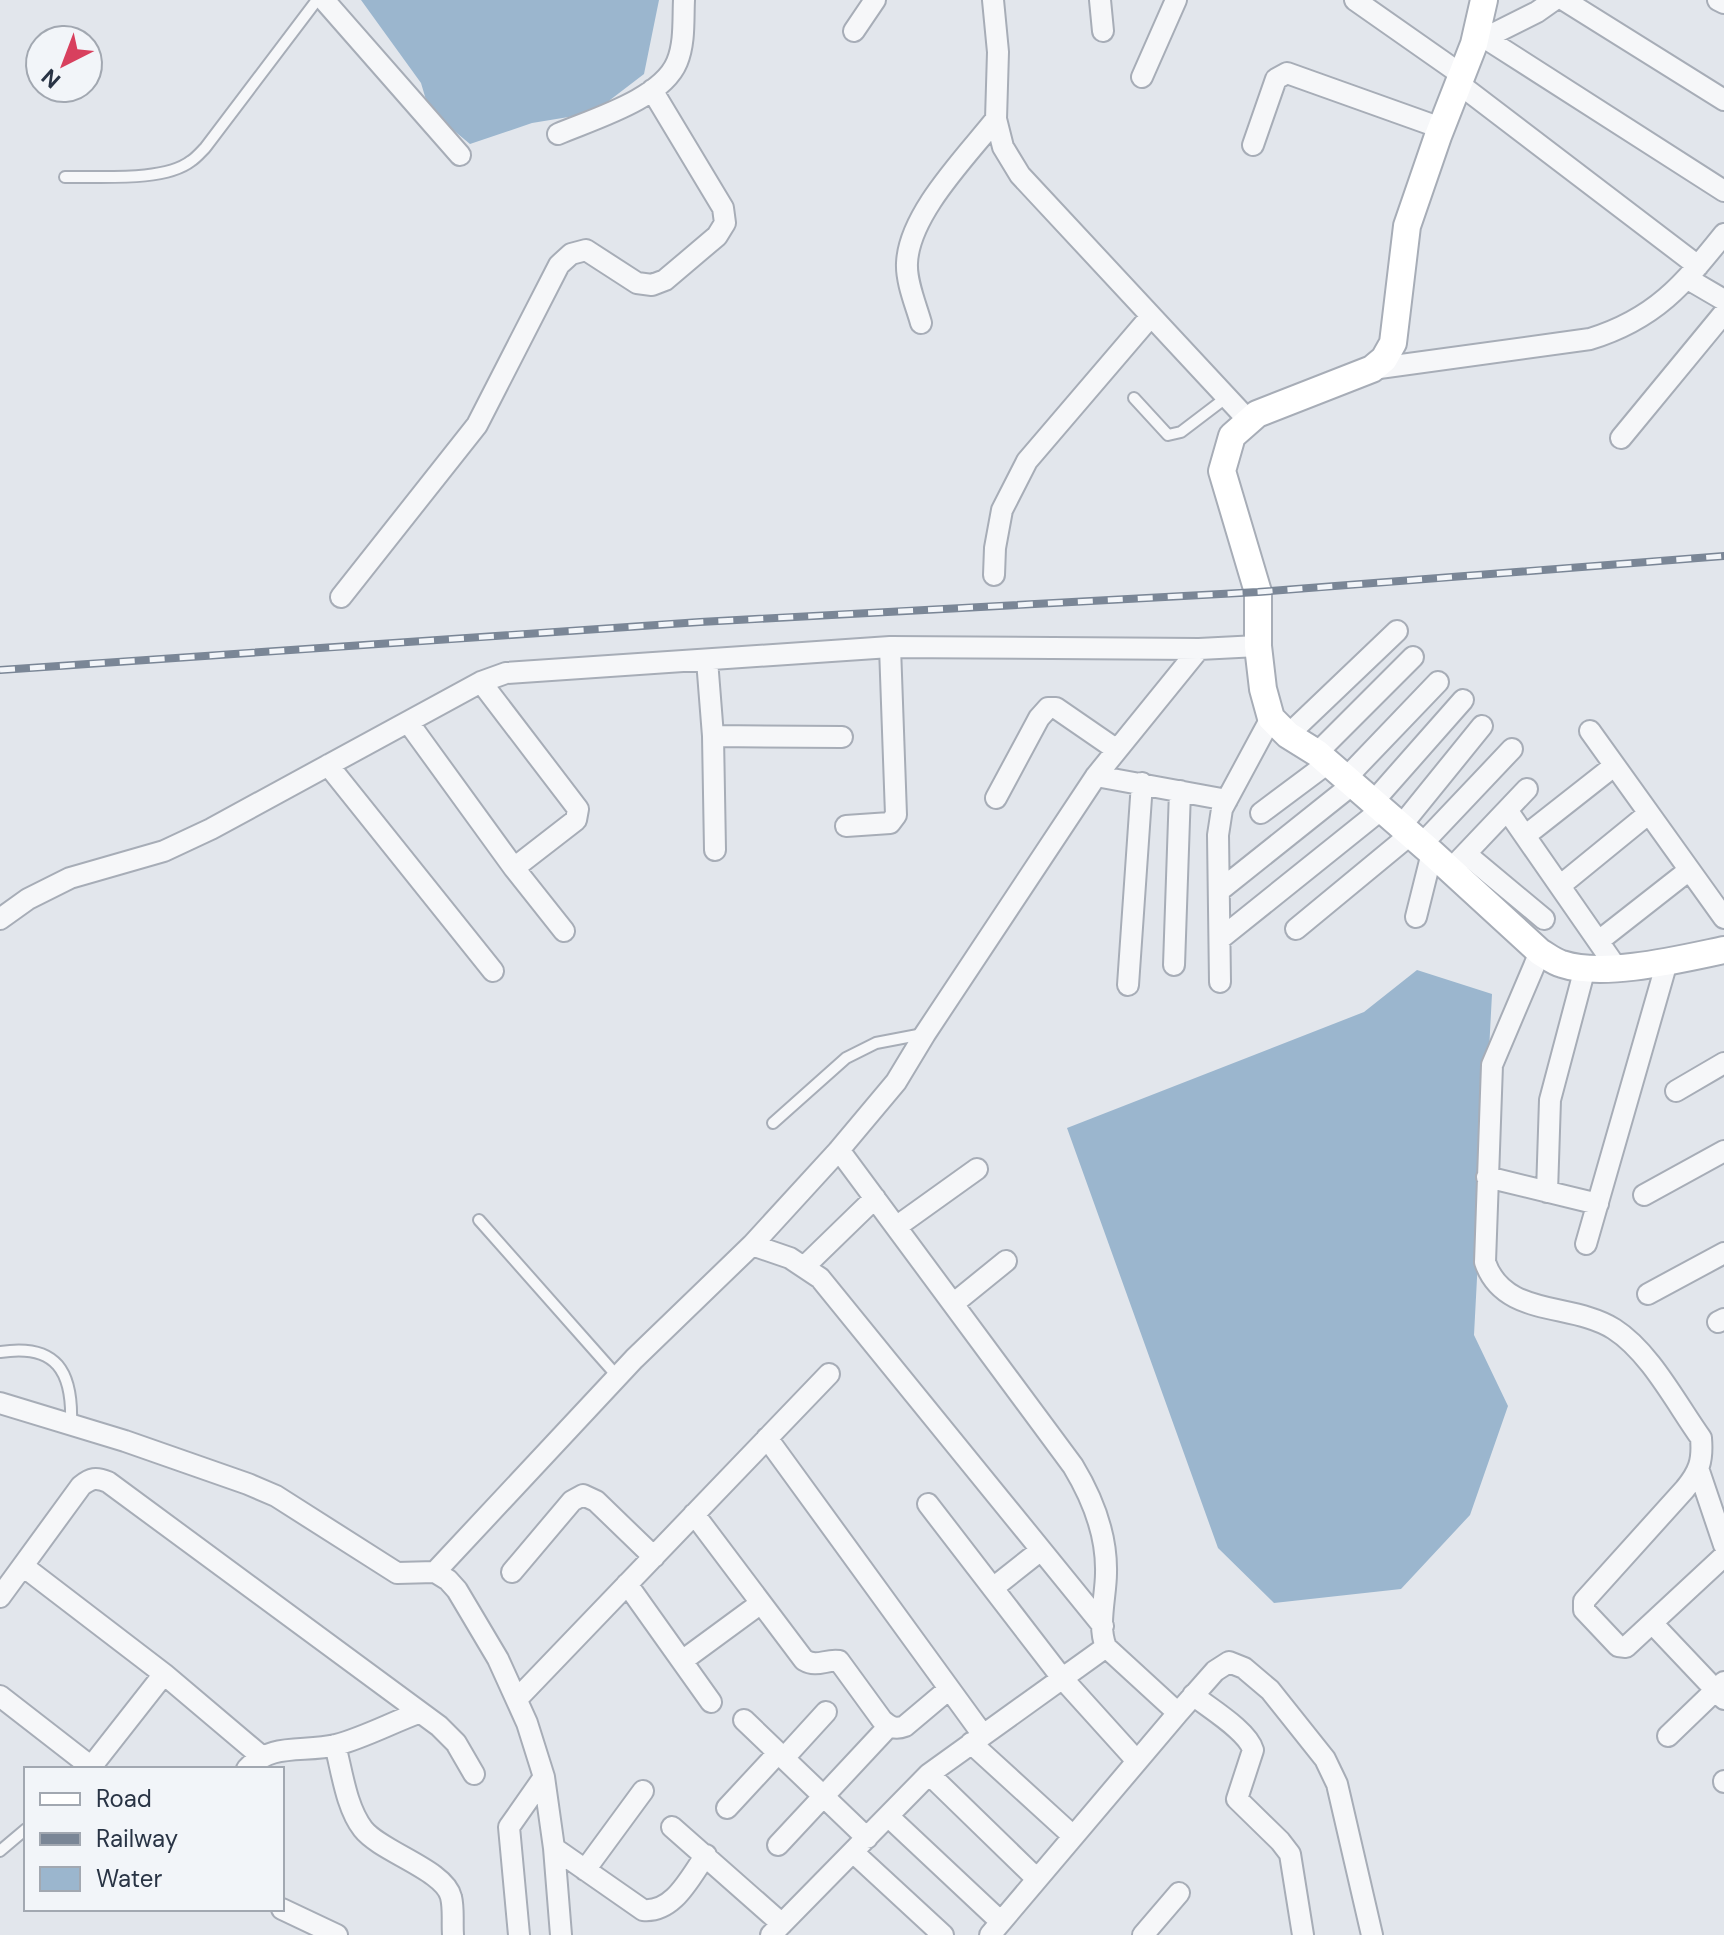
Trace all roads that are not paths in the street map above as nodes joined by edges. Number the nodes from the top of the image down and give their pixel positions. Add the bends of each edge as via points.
1 (317, 0) edge
2 (324, 0) edge
3 (684, 0) edge
4 (875, 0) edge
5 (993, 0) edge
6 (1100, 0) edge
7 (1176, 0) edge
8 (1355, 0) edge
9 (1484, 0) edge
10 (1554, 0) edge
11 (1564, 0) edge
12 (1718, 0) edge
13 (1724, 3) edge
14 (854, 31) dead end
15 (1103, 31) dead end
16 (1479, 41) junction
17 (1142, 77) dead end
18 (1460, 79) junction
19 (652, 90) junction
20 (1724, 100) edge
21 (996, 119) junction
22 (1441, 128) junction
23 (558, 134) dead end
24 (1253, 145) dead end
25 (460, 155) dead end
26 (65, 177) dead end
27 (1724, 191) edge
28 (1724, 234) edge
29 (1693, 273) junction
30 (1724, 300) edge
31 (1724, 313) edge
32 (1151, 316) junction
33 (921, 323) dead end
34 (1372, 369) junction
35 (1227, 397) junction
36 (1134, 398) dead end
37 (1249, 421) junction
38 (1621, 438) dead end
39 (994, 575) dead end
40 (341, 597) dead end
41 (1397, 631) dead end
42 (1258, 646) junction
43 (890, 647) junction
44 (1199, 649) junction
45 (1413, 657) dead end
46 (707, 660) junction
47 (481, 682) junction
48 (1438, 682) dead end
49 (1463, 700) dead end
50 (408, 722) junction
51 (1280, 726) junction
52 (1482, 726) dead end
53 (1590, 731) dead end
54 (713, 736) junction
55 (842, 737) dead end
56 (1512, 749) dead end
57 (1117, 750) junction
58 (328, 765) junction
59 (1614, 766) junction
60 (1336, 770) junction
61 (1096, 776) junction
62 (1142, 783) junction
63 (1527, 789) dead end
64 (1180, 791) junction
65 (996, 798) dead end
66 (1227, 800) junction
67 (1507, 810) junction
68 (1261, 813) dead end
69 (1648, 814) junction
70 (846, 826) dead end
71 (1417, 836) junction
72 (1525, 836) junction
73 (715, 850) dead end
74 (514, 868) junction
75 (1688, 871) junction
76 (1561, 885) junction
77 (1219, 891) junction
78 (1416, 917) dead end
79 (1724, 918) edge
80 (0, 919) edge
81 (1544, 919) dead end
82 (1296, 929) dead end
83 (564, 931) dead end
84 (1220, 939) junction
85 (1600, 940) junction
86 (1724, 950) edge
87 (1540, 952) junction
88 (1667, 962) junction
89 (1174, 965) dead end
90 (1616, 967) junction
91 (1585, 968) junction
92 (493, 971) dead end
93 (1220, 982) dead end
94 (1128, 985) dead end
95 (925, 1034) junction
96 (1724, 1063) edge
97 (1676, 1091) dead end
98 (773, 1123) dead end
99 (839, 1150) junction
100 (1724, 1151) edge
101 (977, 1169) dead end
102 (1487, 1177) junction
103 (1547, 1192) junction
104 (1644, 1195) dead end
105 (875, 1198) junction
106 (1598, 1204) junction
107 (479, 1220) dead end
108 (896, 1227) junction
109 (1586, 1244) dead end
110 (752, 1245) junction
111 (1724, 1253) edge
112 (1006, 1261) dead end
113 (805, 1266) junction
114 (1648, 1294) dead end
115 (953, 1304) junction
116 (0, 1352) edge
117 (829, 1374) dead end
118 (618, 1377) junction
119 (3, 1408) edge
120 (71, 1424) junction
121 (767, 1438) junction
122 (1699, 1471) junction
123 (928, 1504) dead end
124 (694, 1514) junction
125 (1724, 1545) edge
126 (1041, 1550) junction
127 (1724, 1556) edge
128 (654, 1557) junction
129 (23, 1566) junction
130 (435, 1572) junction
131 (512, 1572) dead end
132 (627, 1584) junction
133 (993, 1588) junction
134 (0, 1597) edge
135 (761, 1603) junction
136 (1653, 1624) junction
137 (1103, 1626) junction
138 (1106, 1647) junction
139 (682, 1661) junction
140 (164, 1674) junction
141 (1062, 1678) junction
142 (949, 1689) junction
143 (1721, 1690) edge
144 (1193, 1695) junction
145 (0, 1696) edge
146 (517, 1699) junction
147 (711, 1702) dead end
148 (826, 1712) dead end
149 (418, 1713) junction
150 (1178, 1713) junction
151 (744, 1720) dead end
152 (889, 1726) junction
153 (1668, 1736) dead end
154 (977, 1739) junction
155 (335, 1745) junction
156 (781, 1755) junction
157 (1137, 1761) junction
158 (254, 1762) edge
159 (91, 1767) edge
160 (93, 1767) edge
161 (474, 1774) dead end
162 (929, 1774) junction
163 (544, 1777) junction
164 (643, 1791) dead end
165 (823, 1795) junction
166 (727, 1808) dead end
167 (888, 1816) junction
168 (672, 1827) dead end
169 (24, 1831) edge
170 (1073, 1836) junction
171 (778, 1845) dead end
172 (860, 1845) junction
173 (554, 1848) junction
174 (0, 1851) edge
175 (706, 1855) junction
176 (585, 1870) junction
177 (1037, 1879) junction
178 (1179, 1893) dead end
179 (284, 1910) edge
180 (996, 1928) edge
181 (776, 1929) edge
182 (337, 1935) edge
183 (453, 1935) edge
184 (519, 1935) edge
185 (561, 1935) edge
186 (943, 1935) edge
187 (1143, 1935) edge
188 (1303, 1935) edge
189 (1372, 1935) edge

1 - 26 lane via 190,162 152,174
2 - 25 street
3 - 19 street via 677,62
4 - 14 street
5 - 21 street
6 - 15 street
7 - 17 street
8 - 18 street
9 - 16 street
10 - 16 street
11 - 20 street
12 - 13 street
16 - 18 street
16 - 27 street
18 - 22 street
18 - 29 street
19 - 23 street
19 - 40 street via 723,208 725,223 717,236 652,285 637,283 586,250 559,265 477,425
21 - 32 street via 1003,147 1020,175
21 - 33 street via 920,218 910,239 907,266
22 - 24 street via 1287,73 1276,79
22 - 34 street via 1407,226 1393,343
28 - 29 street
29 - 30 street
29 - 34 street via 1651,312 1590,339
31 - 38 street
32 - 35 street
32 - 39 street via 1027,461 1002,510
34 - 37 street
35 - 36 lane via 1181,432 1168,435
35 - 37 street
37 - 42 street via 1232,436 1222,471 1258,592
41 - 51 street
42 - 44 street
42 - 51 street via 1263,689
43 - 44 street
43 - 46 street
43 - 70 street via 896,815 881,825
44 - 57 street
45 - 60 street
46 - 47 street via 506,673
46 - 54 street
47 - 50 street
47 - 74 street via 578,809 576,820
48 - 60 street
49 - 71 street
50 - 58 street
50 - 74 street
51 - 60 street
51 - 66 street
52 - 71 street
53 - 59 street
54 - 55 street
54 - 73 street
56 - 71 street
57 - 61 street
57 - 65 street via 1056,708 1048,708
58 - 80 street via 211,829 164,851 70,878
58 - 92 street
59 - 69 street
59 - 72 street
60 - 68 street
60 - 71 street
60 - 77 street
61 - 62 street
61 - 95 street
62 - 64 street
62 - 94 street
63 - 67 street
64 - 66 street
64 - 89 street
66 - 77 street via 1218,835
67 - 71 street
67 - 72 street
69 - 75 street
69 - 76 street
71 - 78 street
71 - 81 street
71 - 82 street
71 - 84 street
71 - 87 street
72 - 76 street
74 - 83 street
75 - 79 street
75 - 85 street
76 - 85 street
77 - 84 street
84 - 93 street
85 - 90 street
86 - 88 street
87 - 91 street via 1561,964
87 - 102 street via 1492,1065
88 - 90 street
88 - 106 street
90 - 91 street
91 - 103 street via 1550,1100
95 - 98 lane via 876,1043 846,1058
95 - 99 street via 896,1082
96 - 97 street
99 - 105 street
99 - 110 street
100 - 104 street
101 - 108 street
102 - 103 street
102 - 122 street via 1485,1262 1490,1276 1513,1297 1579,1313 1635,1343 1701,1438
103 - 106 street
105 - 108 street
105 - 113 street
106 - 109 street
107 - 118 lane
108 - 115 street
110 - 113 street
110 - 118 street
111 - 114 street
112 - 115 street
113 - 126 street
115 - 137 street via 1089,1492 1103,1534
116 - 120 lane via 22,1348 47,1356 66,1374
117 - 121 street
118 - 130 street
119 - 120 street
120 - 130 street via 276,1496 397,1573
121 - 124 street
121 - 142 street
122 - 125 street
122 - 136 street via 1584,1601 1584,1610 1622,1648
123 - 133 street
124 - 128 street
124 - 135 street
126 - 133 street
126 - 137 street
127 - 136 street
128 - 131 street via 596,1501 583,1495 572,1501
128 - 132 street
129 - 134 street
129 - 140 street
129 - 149 street via 81,1486 98,1478
130 - 146 street via 457,1590
132 - 139 street
132 - 146 street
133 - 141 street
135 - 139 street
135 - 152 street via 804,1660 819,1665 839,1661
136 - 143 street
137 - 138 street
138 - 141 street
138 - 150 street
139 - 147 street
140 - 158 street
140 - 160 street
141 - 154 street
141 - 157 street
142 - 152 street via 905,1726
142 - 154 street
143 - 153 street
144 - 150 street
144 - 188 street via 1251,1744 1237,1799 1290,1854
144 - 189 street via 1229,1662 1244,1668 1270,1690 1325,1759 1337,1784
145 - 159 street
146 - 163 street
148 - 156 street
149 - 155 street
149 - 161 street via 456,1743
150 - 157 street
151 - 156 street
152 - 165 street
154 - 162 street
154 - 170 street
155 - 158 street
155 - 183 street via 363,1829 447,1888
156 - 165 street
156 - 166 street
157 - 170 street
162 - 167 street
162 - 177 street
163 - 173 street
163 - 184 street via 509,1827
164 - 176 street
165 - 171 street
165 - 172 street
167 - 172 street
167 - 180 street
168 - 175 street
169 - 174 lane
170 - 177 street
172 - 181 street
172 - 186 street
173 - 176 street
173 - 185 street
175 - 176 street via 673,1899 655,1911 643,1910
175 - 181 street
177 - 180 street
178 - 187 street
179 - 182 street

